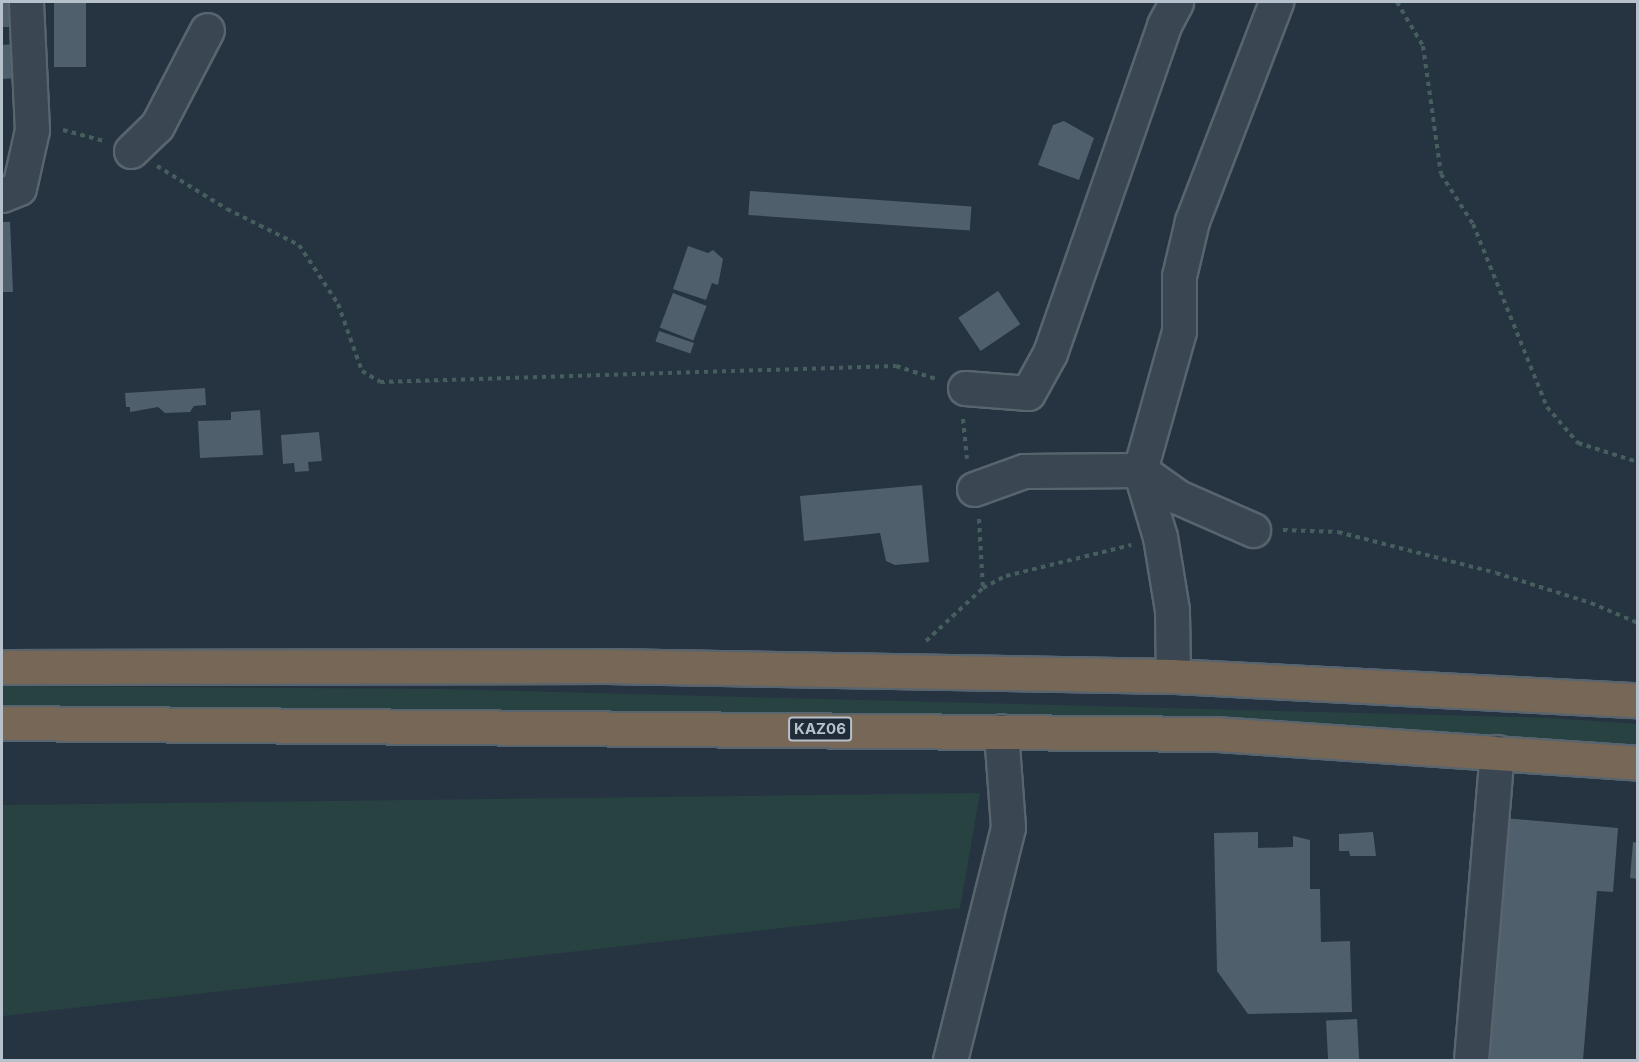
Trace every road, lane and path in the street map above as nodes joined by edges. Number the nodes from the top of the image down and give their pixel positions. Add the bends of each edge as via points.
1 (26, 2) edge
2 (1176, 2) edge
3 (1276, 2) edge
4 (1397, 2) edge
5 (207, 30) dead end
6 (32, 130) junction
7 (131, 151) junction
8 (2, 195) edge
9 (965, 388) joint
10 (1638, 462) edge
11 (1140, 470) junction
12 (974, 489) dead end
13 (1253, 530) joint
14 (1160, 537) junction
15 (1638, 623) edge
16 (2, 667) edge
17 (895, 671) junction
18 (1173, 676) junction
19 (1638, 700) edge
20 (2, 723) edge
21 (1001, 731) junction
22 (1497, 752) junction
23 (1638, 763) edge
24 (951, 1060) edge
25 (1471, 1060) edge

1 - 6 street
2 - 9 street via 1164,25 1050,353 1028,393
3 - 11 street via 1192,221 1179,276 1179,331
4 - 10 path via 1423,46 1441,174 1473,224 1547,407 1578,443
5 - 7 street via 157,126
6 - 7 path via 74,130
6 - 8 street via 19,188
7 - 9 path via 227,209 299,246 338,304 362,371 380,382 896,366
11 - 12 street via 1023,471
11 - 13 street via 1178,497
11 - 14 street
13 - 15 path via 1338,532 1496,573 1591,603
14 - 17 path via 1005,576 984,588
14 - 18 street via 1172,610
16 - 17 highway via 606,666
17 - 18 highway
18 - 19 highway
20 - 21 highway, KАZ06
21 - 22 highway, KАZ06 via 1216,734
21 - 24 street via 1008,827
22 - 23 highway, KАZ06
22 - 25 street

